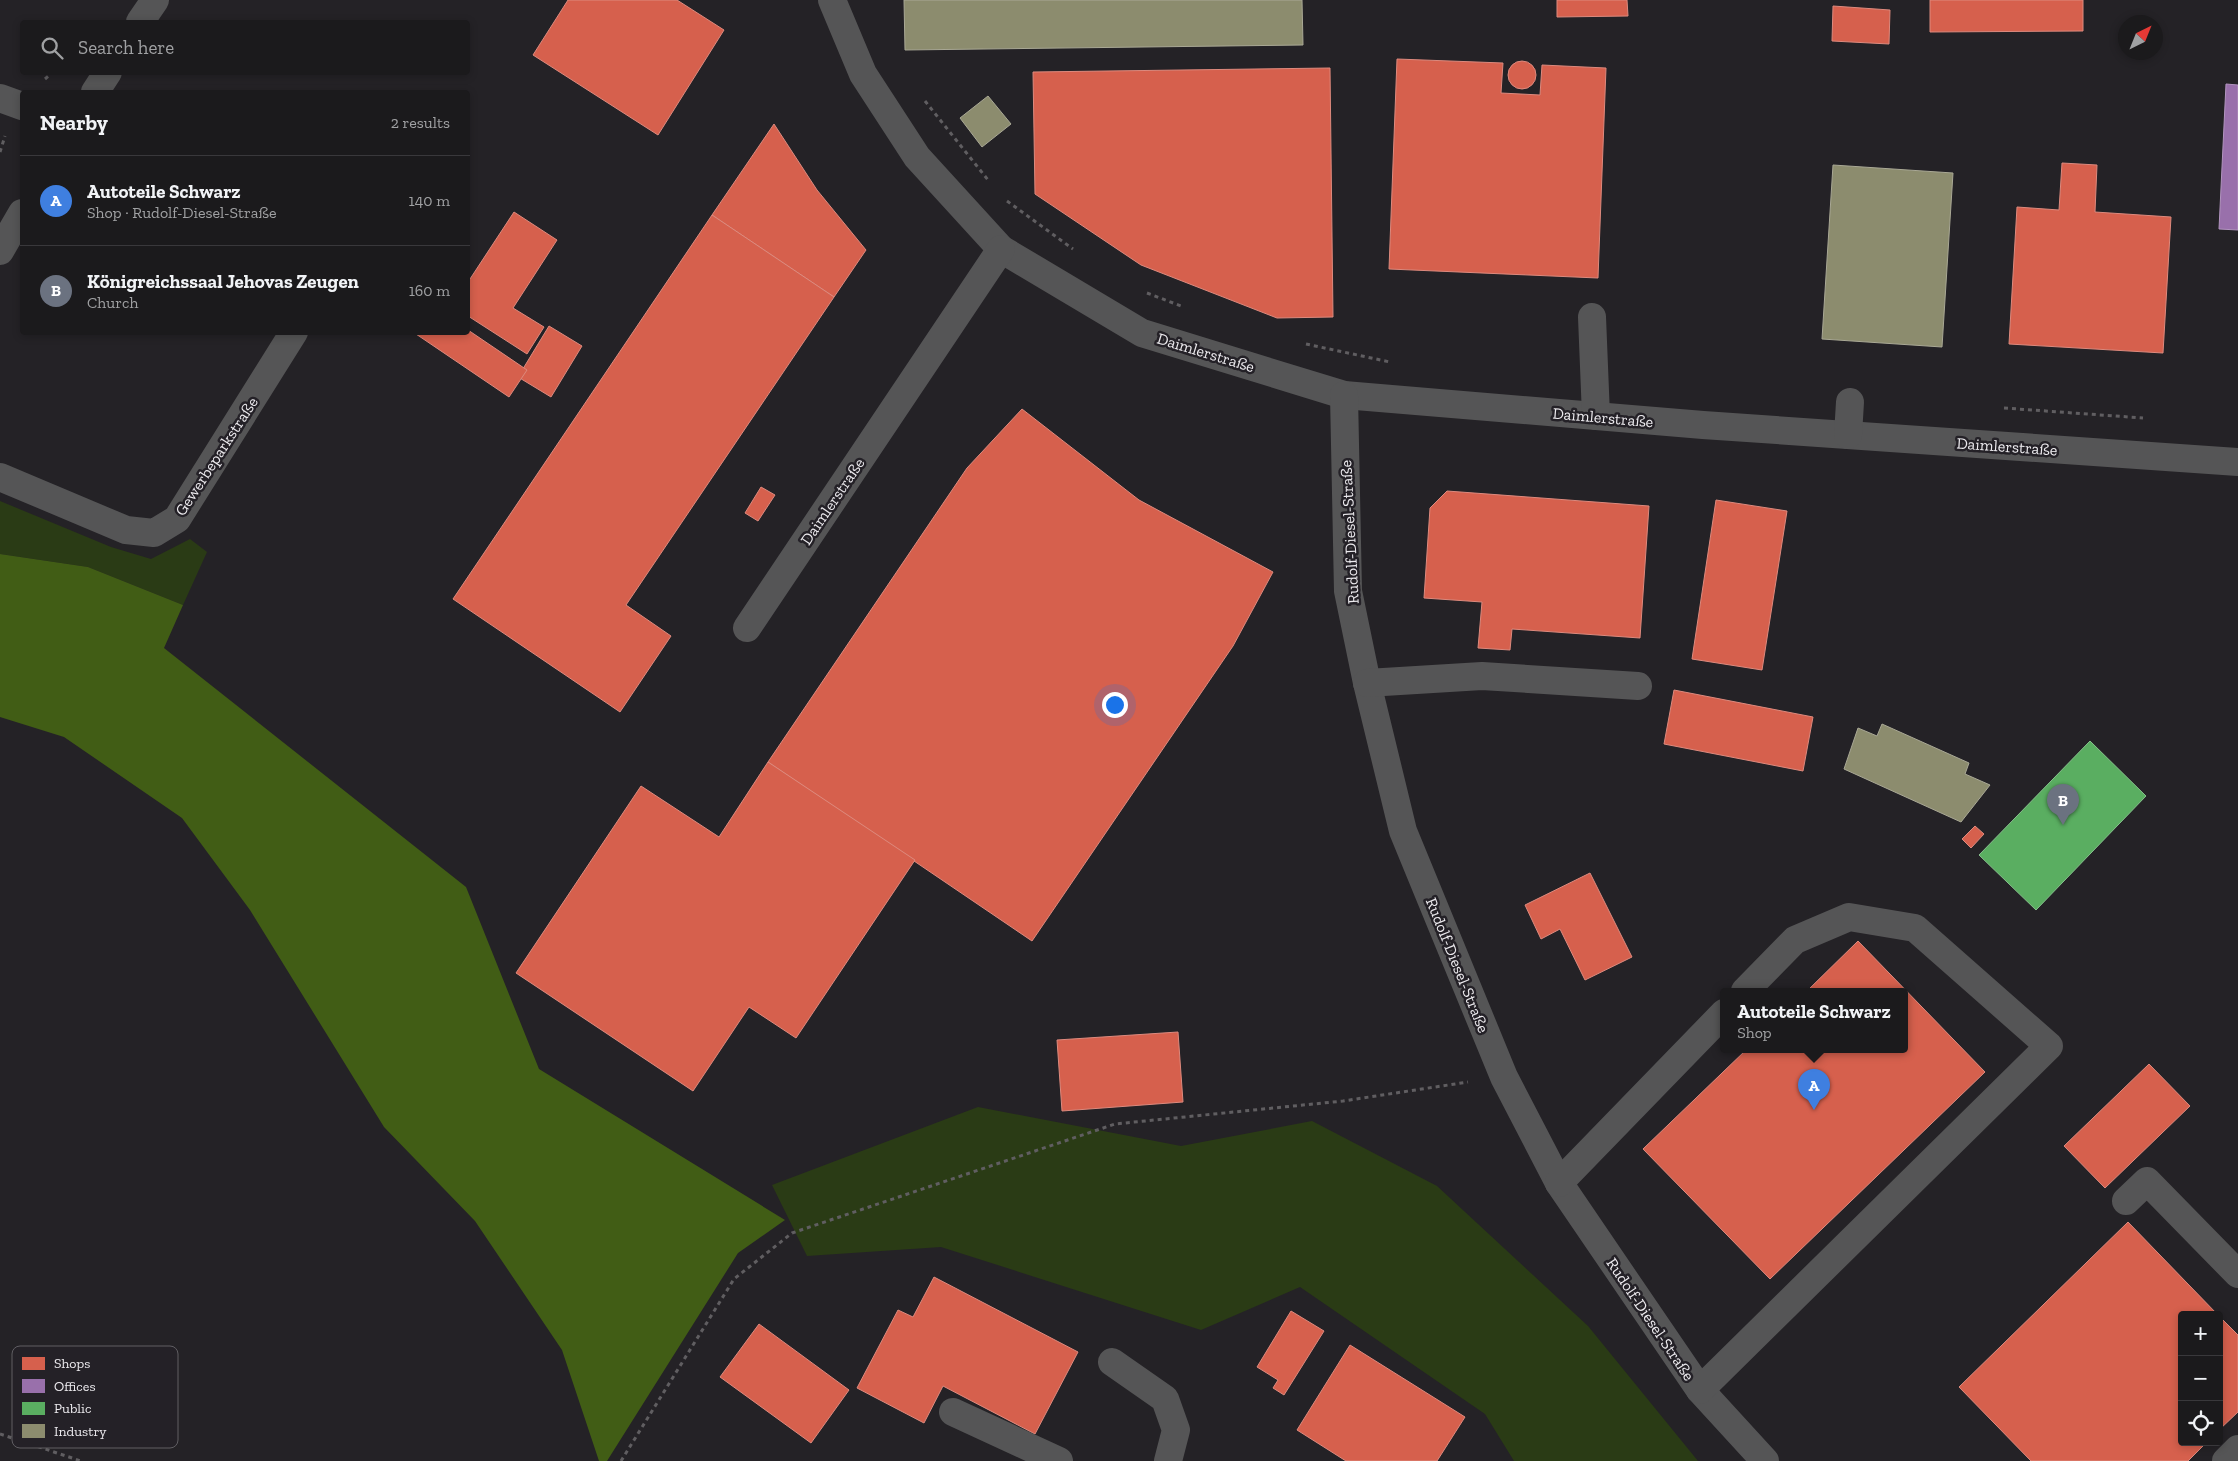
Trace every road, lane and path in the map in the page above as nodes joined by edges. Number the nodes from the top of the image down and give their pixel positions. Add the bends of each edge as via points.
1 (155, 0) edge
2 (832, 0) edge
3 (141, 20) edge
4 (106, 75) edge
5 (96, 90) edge
6 (0, 98) edge
7 (923, 99) dead end
8 (20, 105) edge
9 (991, 184) dead end
10 (1004, 199) dead end
11 (20, 216) edge
12 (1001, 248) junction
13 (1074, 249) dead end
14 (0, 251) edge
15 (1138, 289) dead end
16 (1182, 306) dead end
17 (1592, 317) dead end
18 (292, 335) edge
19 (1299, 342) dead end
20 (1392, 362) dead end
21 (1344, 394) junction
22 (1850, 402) dead end
23 (1996, 408) dead end
24 (1596, 416) junction
25 (2152, 419) dead end
26 (1848, 435) junction
27 (2238, 462) edge
28 (0, 477) edge
29 (747, 628) dead end
30 (1367, 683) junction
31 (1638, 686) dead end
32 (1748, 988) edge
33 (1720, 1017) edge
34 (1504, 1077) junction
35 (1559, 1183) junction
36 (2126, 1200) dead end
37 (2238, 1274) edge
38 (1112, 1362) dead end
39 (1700, 1390) junction
40 (953, 1412) dead end
41 (0, 1434) edge
42 (12, 1438) edge
43 (42, 1448) edge
44 (2238, 1449) edge
45 (81, 1461) edge
46 (621, 1461) edge
47 (1059, 1461) edge
48 (1168, 1461) edge
49 (1765, 1461) edge
50 (2226, 1461) edge

1 - 3 street
2 - 12 street, Daimlerstraße via 863,74 917,157
4 - 5 street
6 - 8 street
7 - 9 path
10 - 13 path
11 - 14 street
12 - 21 street, Daimlerstraße via 1142,333
12 - 29 street, Daimlerstraße
15 - 16 path
17 - 24 street
18 - 28 street, Gewerbeparkstraße via 177,519 154,533 126,530
19 - 20 path
21 - 24 street, Daimlerstraße
21 - 30 street, Rudolf-Diesel-Straße via 1348,591
22 - 26 street
23 - 25 path
24 - 26 street, Daimlerstraße
26 - 27 street, Daimlerstraße
30 - 31 street via 1482,676
30 - 34 street, Rudolf-Diesel-Straße via 1403,831
32 - 39 street via 1795,940 1848,917 1915,928 2049,1046
33 - 35 street
34 - 35 street, Rudolf-Diesel-Straße
34 - 46 path via 1343,1101 1115,1124 792,1233 734,1279
35 - 39 street, Rudolf-Diesel-Straße
36 - 37 street via 2147,1181
38 - 48 street via 1165,1399 1176,1430
39 - 49 street, Rudolf-Diesel-Straße
40 - 47 street
41 - 42 path
43 - 45 path
44 - 50 street

